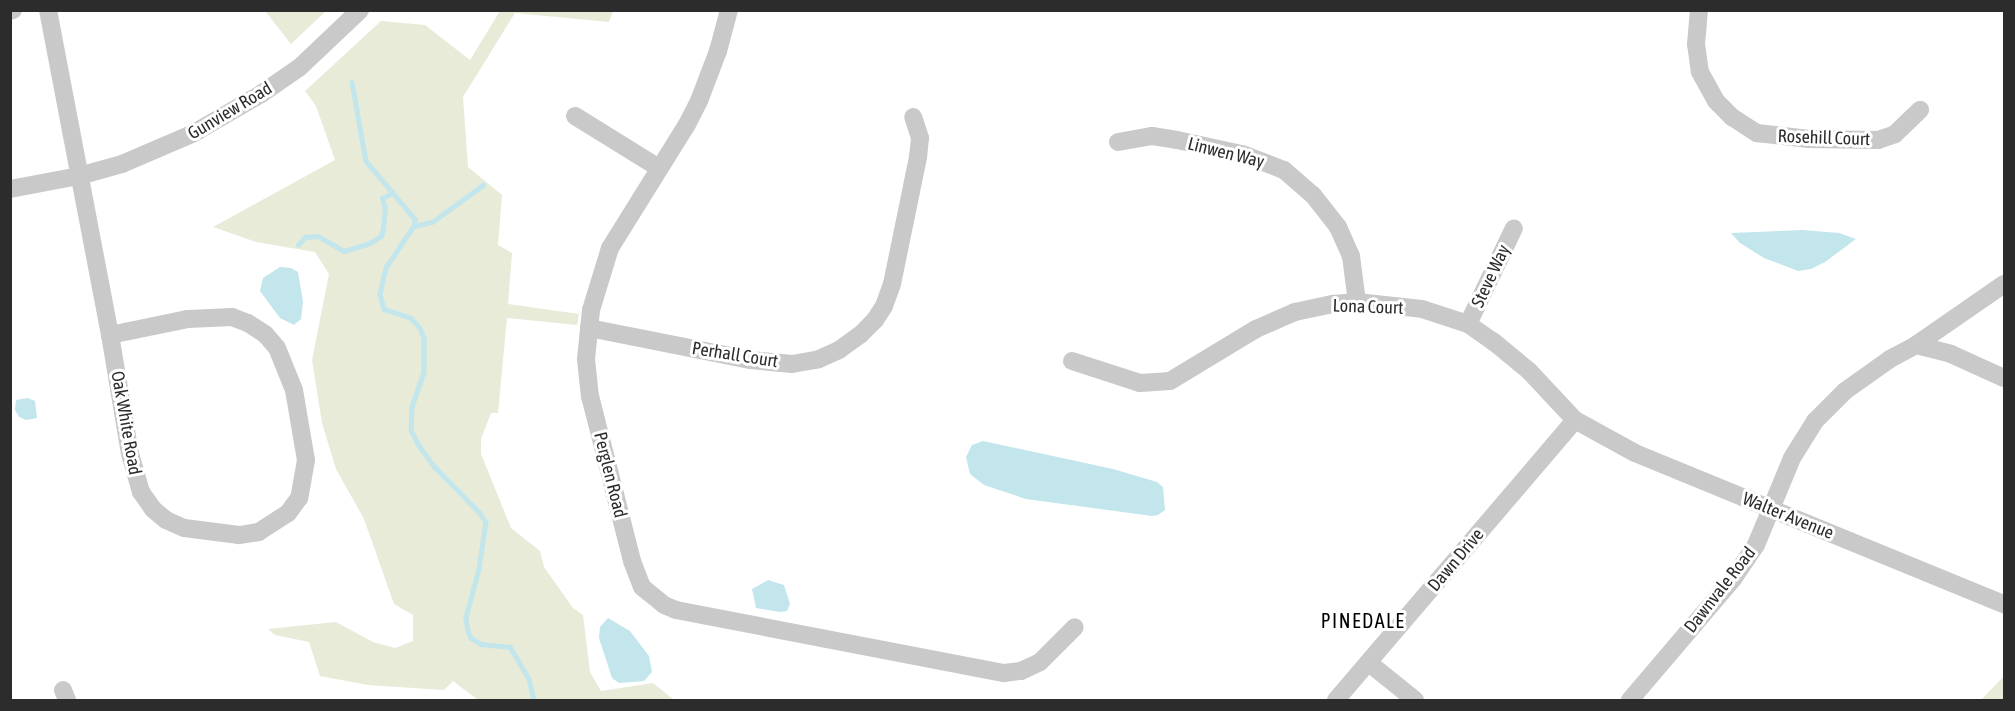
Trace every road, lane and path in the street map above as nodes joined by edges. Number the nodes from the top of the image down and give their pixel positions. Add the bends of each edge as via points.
1 (48, 10) edge
2 (360, 10) edge
3 (729, 10) edge
4 (1699, 10) edge
5 (1920, 110) dead end
6 (575, 116) dead end
7 (913, 117) dead end
8 (1118, 142) dead end
9 (659, 168) junction
10 (79, 176) junction
11 (10, 189) edge
12 (1514, 228) dead end
13 (2004, 284) edge
14 (1357, 302) junction
15 (1468, 324) junction
16 (589, 328) junction
17 (110, 335) junction
18 (1916, 345) junction
19 (1072, 361) dead end
20 (2004, 378) edge
21 (1575, 420) junction
22 (1770, 508) junction
23 (2004, 604) edge
24 (1075, 627) dead end
25 (1369, 663) junction
26 (1336, 700) edge
27 (1414, 700) edge
28 (1630, 700) edge

1 - 10 street, Oak White Road
2 - 10 street, Gunview Road via 300,67 226,116 161,149
3 - 9 street, Perglen Road via 699,100
4 - 5 street, Rosehill Court via 1696,44 1700,72 1716,100 1732,117 1757,133 1789,138 1878,140 1895,134
6 - 9 street
7 - 16 street, Perhall Court via 920,138 918,158 892,284 875,320 839,350 819,360 792,364 750,360
8 - 14 street, Linwen Way via 1152,136 1177,140 1242,153 1284,170 1313,195 1338,226 1351,256
9 - 16 street, Perglen Road via 610,248
10 - 11 street, Gunview Road
10 - 17 street, Oak White Road
12 - 15 street, Steve Way
13 - 18 street, Dawnvale Road
14 - 15 street, Lona Court via 1422,309
14 - 19 street, Lona Court via 1318,306 1273,321 1170,381 1140,383
15 - 21 street, Lona Court via 1512,356
16 - 24 street, Perglen Road via 586,359 594,412 634,567 642,587 651,596 676,610 1013,673 1048,656
17 - 17 street, Oak White Road via 188,319 232,317 265,334 277,348 294,390 306,460 299,498 288,513 259,532 222,535 184,528 153,509 134,475
18 - 20 street via 1951,354
18 - 22 street, Dawnvale Road via 1890,358 1845,391 1815,422 1792,458
21 - 22 street, Walter Avenue via 1635,453
21 - 25 street, Dawn Drive
22 - 23 street, Walter Avenue
22 - 28 street, Dawnvale Road via 1756,545 1733,579
25 - 26 street, Dawn Drive
25 - 27 street

